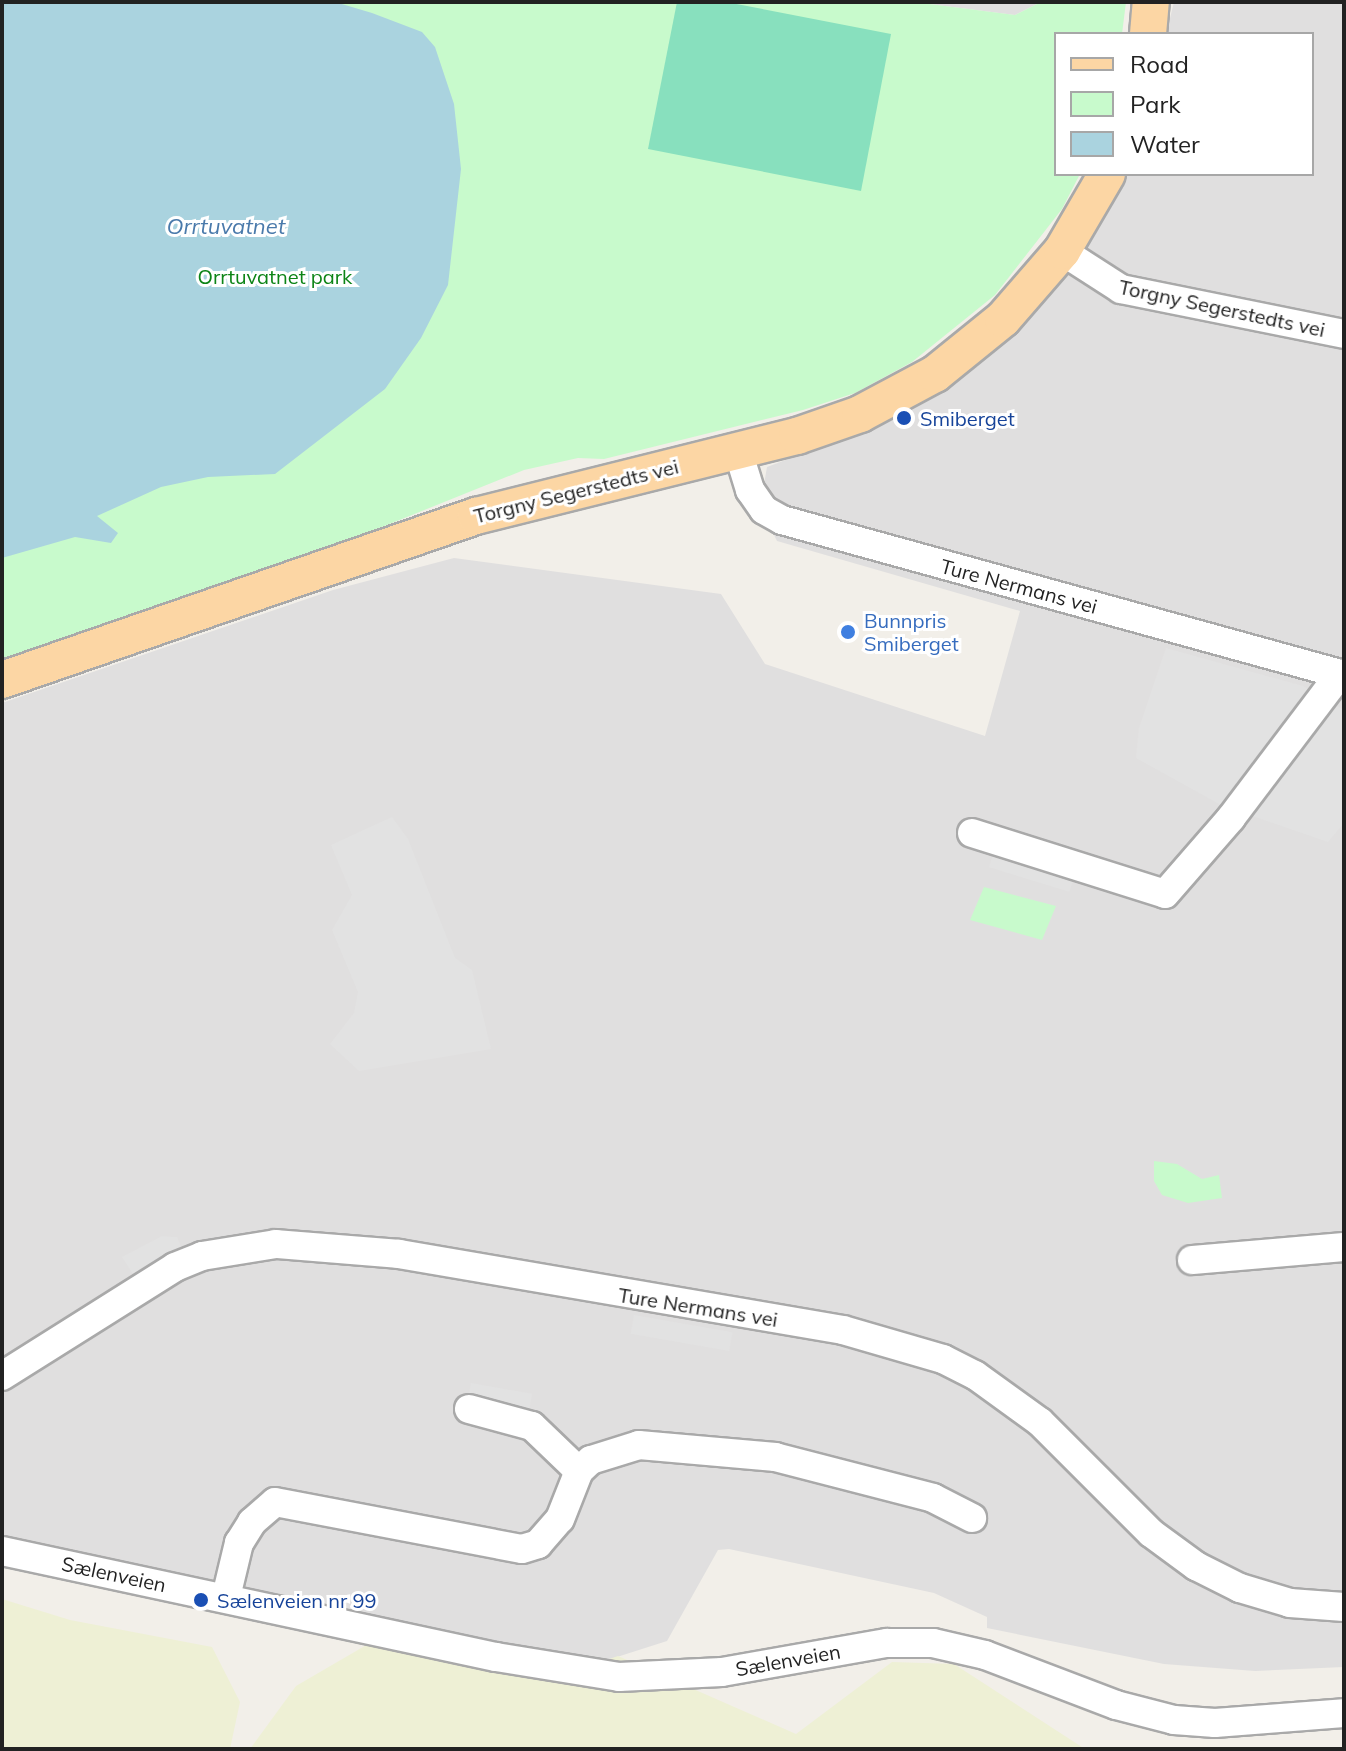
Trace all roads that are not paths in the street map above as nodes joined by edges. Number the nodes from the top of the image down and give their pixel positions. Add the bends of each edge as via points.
1 (1151, 2) edge
2 (1148, 32) edge
3 (1106, 176) edge
4 (1062, 251) junction
5 (1344, 334) edge
6 (738, 451) junction
7 (1342, 675) edge
8 (2, 680) edge
9 (972, 833) dead end
10 (1344, 1247) edge
11 (1192, 1260) dead end
12 (2, 1376) edge
13 (469, 1409) dead end
14 (579, 1471) junction
15 (972, 1518) dead end
16 (2, 1551) edge
17 (226, 1597) junction
18 (1344, 1607) edge
19 (1344, 1713) edge

1 - 2 main road
3 - 4 main road, Torgny Segerstedts vei
4 - 5 street, Torgny Segerstedts vei via 1121,289
4 - 6 main road, Torgny Segerstedts vei via 1003,319 935,374 829,426
6 - 7 street, Ture Nermans vei via 750,490 764,510 782,520
6 - 8 main road, Torgny Segerstedts vei via 476,516
7 - 9 street, Ture Nermans vei via 1165,894
10 - 11 street
12 - 18 street, Ture Nermans vei via 175,1267 202,1256 276,1244 399,1254 870,1336 943,1359 999,1390 1040,1422 1151,1533 1196,1566 1240,1588 1290,1603
13 - 14 street via 532,1426
14 - 15 street via 611,1450 639,1445 753,1453 933,1498
14 - 17 street via 560,1519 538,1544 522,1549 275,1502 252,1522 239,1543
16 - 17 street, Sælenveien
17 - 19 street, Sælenveien via 496,1657 619,1677 711,1674 887,1643 933,1643 985,1655 1116,1705 1174,1720 1215,1723

